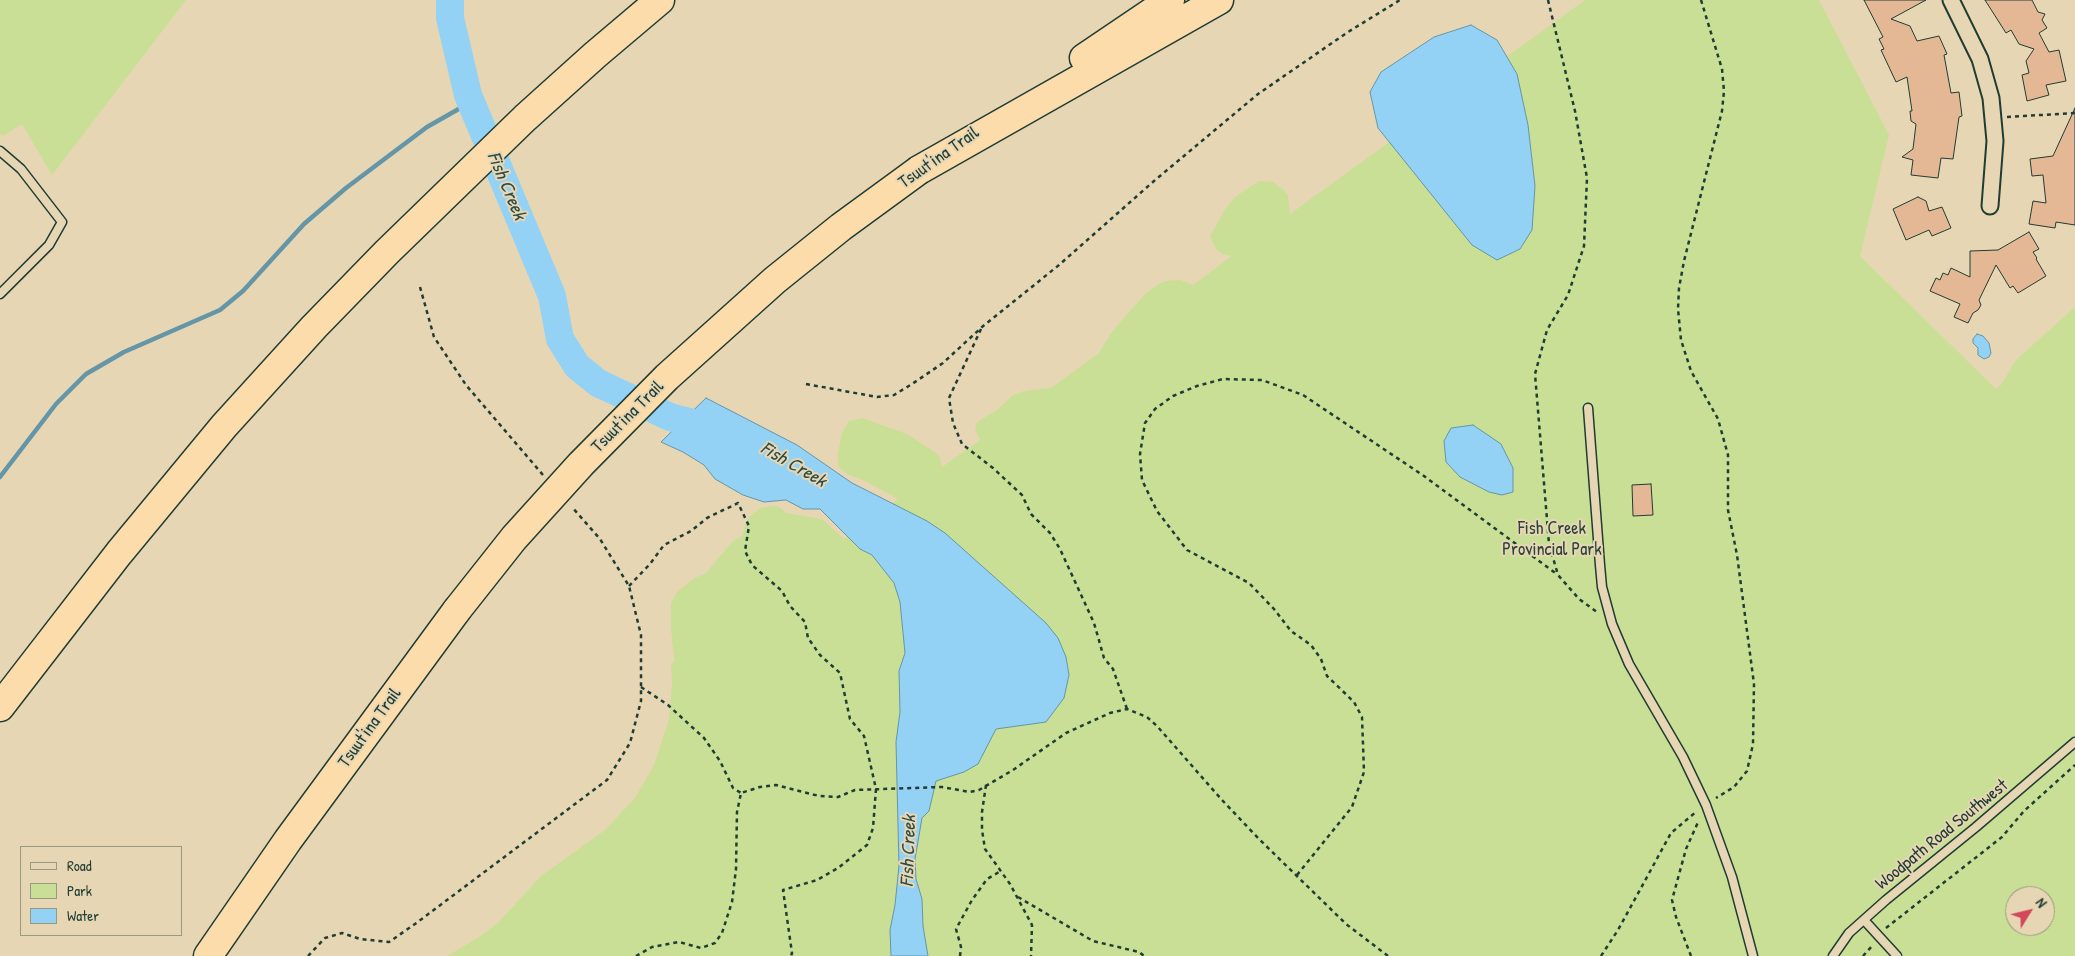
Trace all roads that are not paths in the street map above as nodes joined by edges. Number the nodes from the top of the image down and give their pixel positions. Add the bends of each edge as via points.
1 (660, 0) edge
2 (1170, 0) edge
3 (1219, 0) edge
4 (1952, 0) edge
5 (0, 151) edge
6 (919, 170) junction
7 (1990, 206) dead end
8 (0, 294) edge
9 (1588, 408) dead end
10 (0, 707) edge
11 (2075, 742) edge
12 (1864, 920) junction
13 (208, 956) edge
14 (1752, 956) edge
15 (1832, 956) edge
16 (1897, 956) edge

1 - 10 highway via 525,118 278,365 119,552
2 - 6 highway, Tsuut'ina Trail
3 - 6 highway
4 - 7 street via 1980,59 1990,92 1994,118 1994,176
5 - 8 lane via 21,169 62,222 49,245
6 - 13 highway, Tsuut'ina Trail, bridge via 841,226 782,274 667,377 538,512 456,610 288,840
9 - 14 lane via 1601,580 1612,624 1628,664 1683,757 1706,805 1732,877
11 - 12 lane, Woodpath Road Southwest
12 - 15 lane, Woodpath Road Southwest via 1849,933
12 - 16 lane

